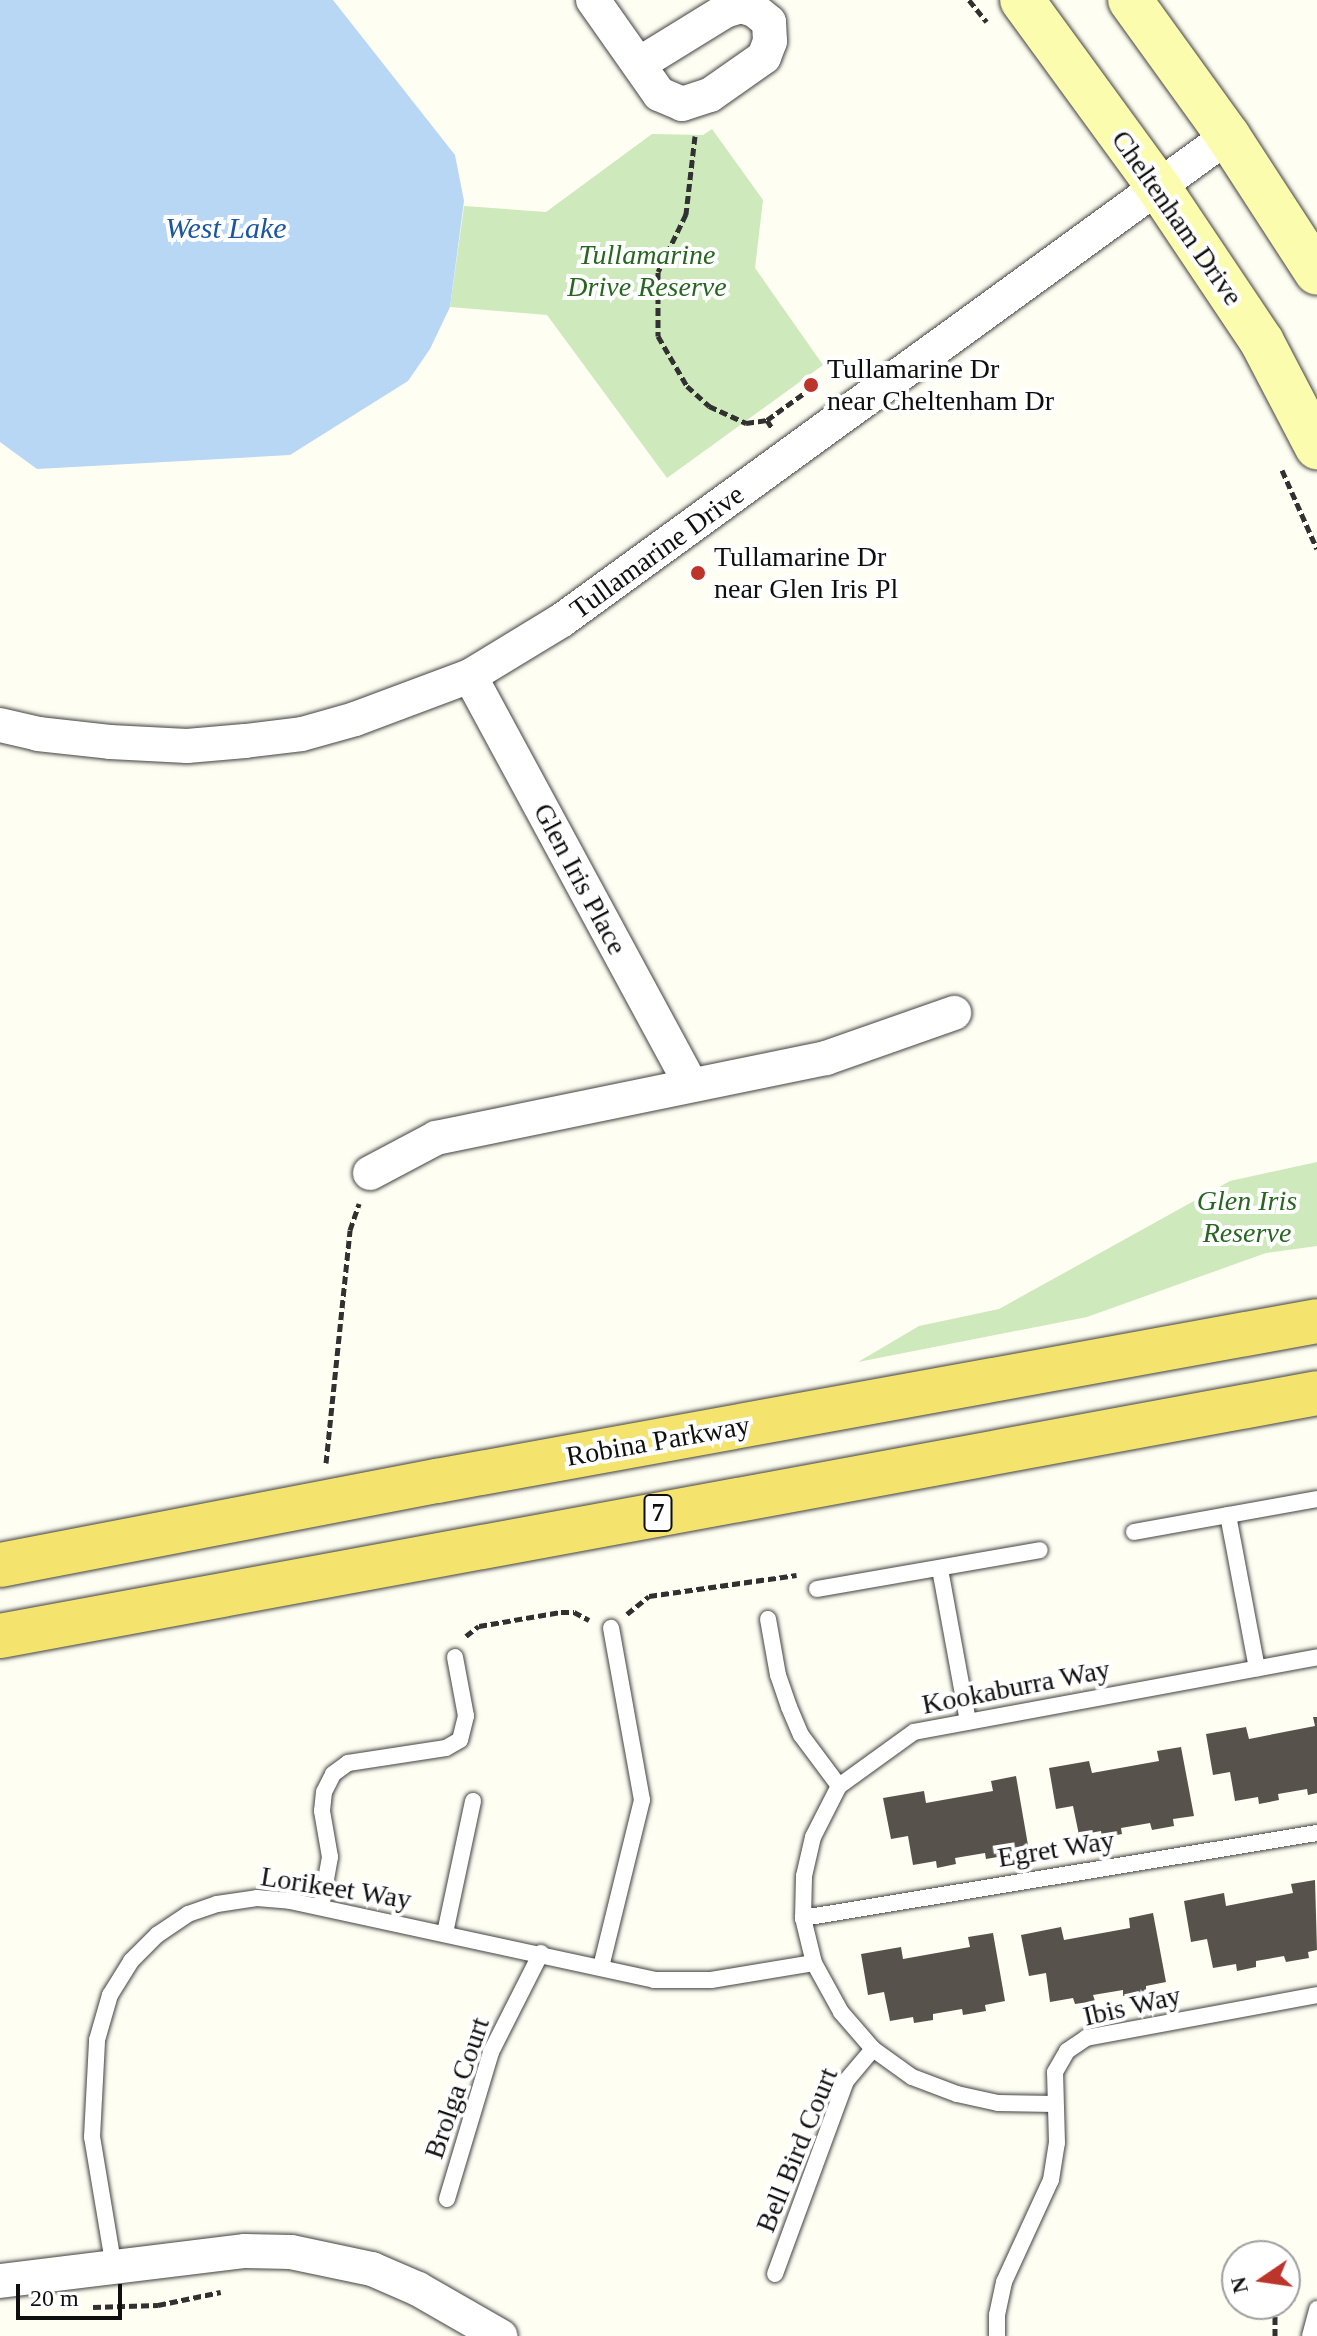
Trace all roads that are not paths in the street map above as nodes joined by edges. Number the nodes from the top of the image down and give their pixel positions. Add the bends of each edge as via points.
1 (593, 0) edge
2 (1022, 0) edge
3 (1130, 0) edge
4 (639, 64) junction
5 (1228, 136) junction
6 (1159, 188) junction
7 (1317, 273) edge
8 (1317, 447) edge
9 (470, 676) junction
10 (0, 725) edge
11 (954, 1013) dead end
12 (690, 1083) junction
13 (370, 1173) road end
14 (1317, 1321) edge
15 (1317, 1393) edge
16 (1317, 1499) edge
17 (1228, 1515) junction
18 (1134, 1532) dead end
19 (1040, 1550) dead end
20 (0, 1565) edge
21 (940, 1569) junction
22 (817, 1589) road end
23 (768, 1619) dead end
24 (611, 1628) road end
25 (0, 1636) edge
26 (455, 1657) road end
27 (1317, 1657) edge
28 (1257, 1668) junction
29 (968, 1721) junction
30 (839, 1786) junction
31 (473, 1801) dead end
32 (1317, 1833) edge
33 (321, 1907) junction
34 (803, 1918) junction
35 (445, 1933) junction
36 (541, 1953) junction
37 (814, 1963) junction
38 (601, 1967) junction
39 (1317, 1995) edge
40 (873, 2049) junction
41 (1054, 2104) junction
42 (447, 2199) dead end
43 (114, 2268) junction
44 (775, 2274) dead end
45 (0, 2281) edge
46 (1317, 2309) edge
47 (500, 2336) edge
48 (997, 2336) edge
49 (1310, 2336) edge

1 - 4 street
2 - 6 main road, Cheltenham Drive
3 - 5 main road
4 - 4 street via 659,94 694,103 764,57 769,22 741,6 725,11
5 - 6 street, Tullamarine Drive
5 - 7 main road
6 - 8 main road, Cheltenham Drive via 1262,342
6 - 9 street, Tullamarine Drive via 562,620
9 - 10 street, Tullamarine Drive via 355,719 302,734 245,741 187,746 110,742
9 - 12 street, Glen Iris Place
11 - 12 street via 826,1058
12 - 13 street via 436,1138
14 - 20 main road, Robina Parkway
15 - 25 main road, 7
16 - 17 lane
17 - 18 lane
17 - 28 lane
19 - 21 lane
21 - 22 lane
21 - 29 lane
23 - 30 lane via 789,1707 801,1735
24 - 38 lane via 642,1800
26 - 33 lane via 466,1716 460,1740 446,1748 348,1763 333,1774 322,1811 330,1857
27 - 28 lane, Kookaburra Way
28 - 29 lane, Kookaburra Way
29 - 30 lane, Kookaburra Way via 914,1732
30 - 34 lane, Kookaburra Way via 813,1837 804,1876
31 - 35 lane
32 - 34 lane, Egret Way
33 - 35 lane, Lorikeet Way
33 - 43 lane, Lorikeet Way via 257,1898 188,1914 131,1961 110,1995 97,2040 92,2137
34 - 37 lane, Kookaburra Way
35 - 36 lane, Lorikeet Way
36 - 38 lane, Lorikeet Way
36 - 42 lane, Brolga Court via 491,2052
37 - 38 lane, Lorikeet Way via 681,1982
37 - 40 lane, Kookaburra Way via 841,2012
39 - 41 lane, Ibis Way via 1086,2038 1067,2051 1055,2072
40 - 41 lane, Kookaburra Way via 912,2077 957,2094 998,2103
40 - 44 lane, Bell Bird Court via 846,2081
41 - 48 lane, Ibis Way via 1057,2143 1051,2180 1004,2282
43 - 45 street
43 - 47 street via 245,2251 328,2258 418,2289
46 - 49 lane

